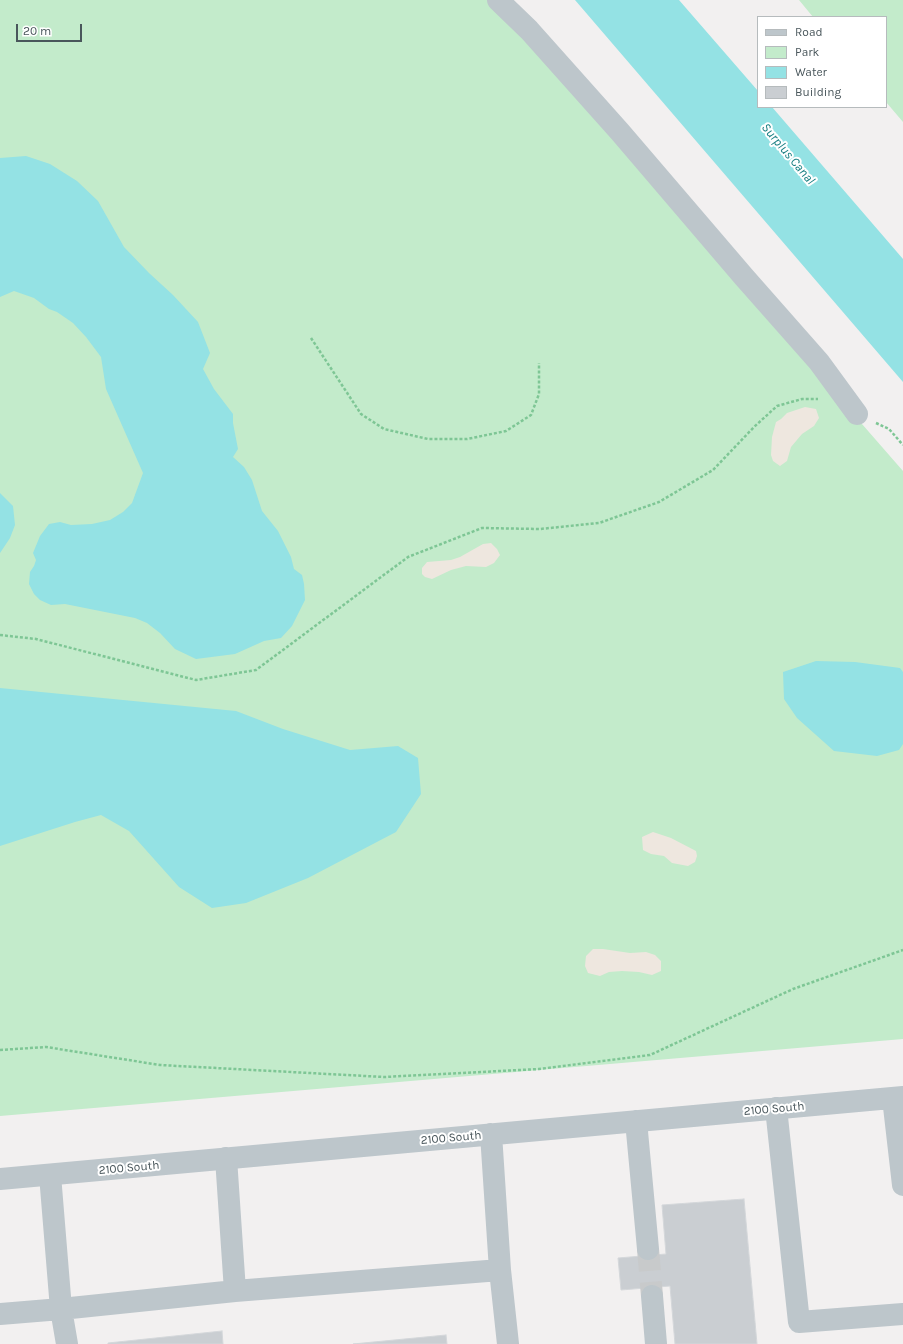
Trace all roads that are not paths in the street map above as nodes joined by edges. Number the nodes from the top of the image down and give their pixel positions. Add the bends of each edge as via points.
1 (498, 0) edge
2 (857, 414) dead end
3 (898, 1097) edge
4 (776, 1108) junction
5 (636, 1121) junction
6 (491, 1134) junction
7 (226, 1158) junction
8 (50, 1175) junction
9 (0, 1180) edge
10 (902, 1181) edge
11 (903, 1185) edge
12 (648, 1249) tunnel mouth
13 (500, 1270) junction
14 (235, 1291) junction
15 (652, 1296) tunnel mouth
16 (61, 1309) junction
17 (0, 1314) edge
18 (903, 1314) edge
19 (67, 1344) edge
20 (508, 1344) edge
21 (656, 1344) edge

1 - 2 street via 529,30 620,132 819,362
3 - 4 street, 2100 South
3 - 10 street
4 - 5 street, 2100 South
4 - 18 street via 799,1322
5 - 6 street, 2100 South
5 - 12 street
6 - 7 street, 2100 South
6 - 13 street
7 - 8 street, 2100 South
7 - 14 street
8 - 9 street, 2100 South
8 - 16 street
10 - 11 street
13 - 14 street
13 - 20 street
14 - 16 street
15 - 21 street
16 - 17 street
16 - 19 street

